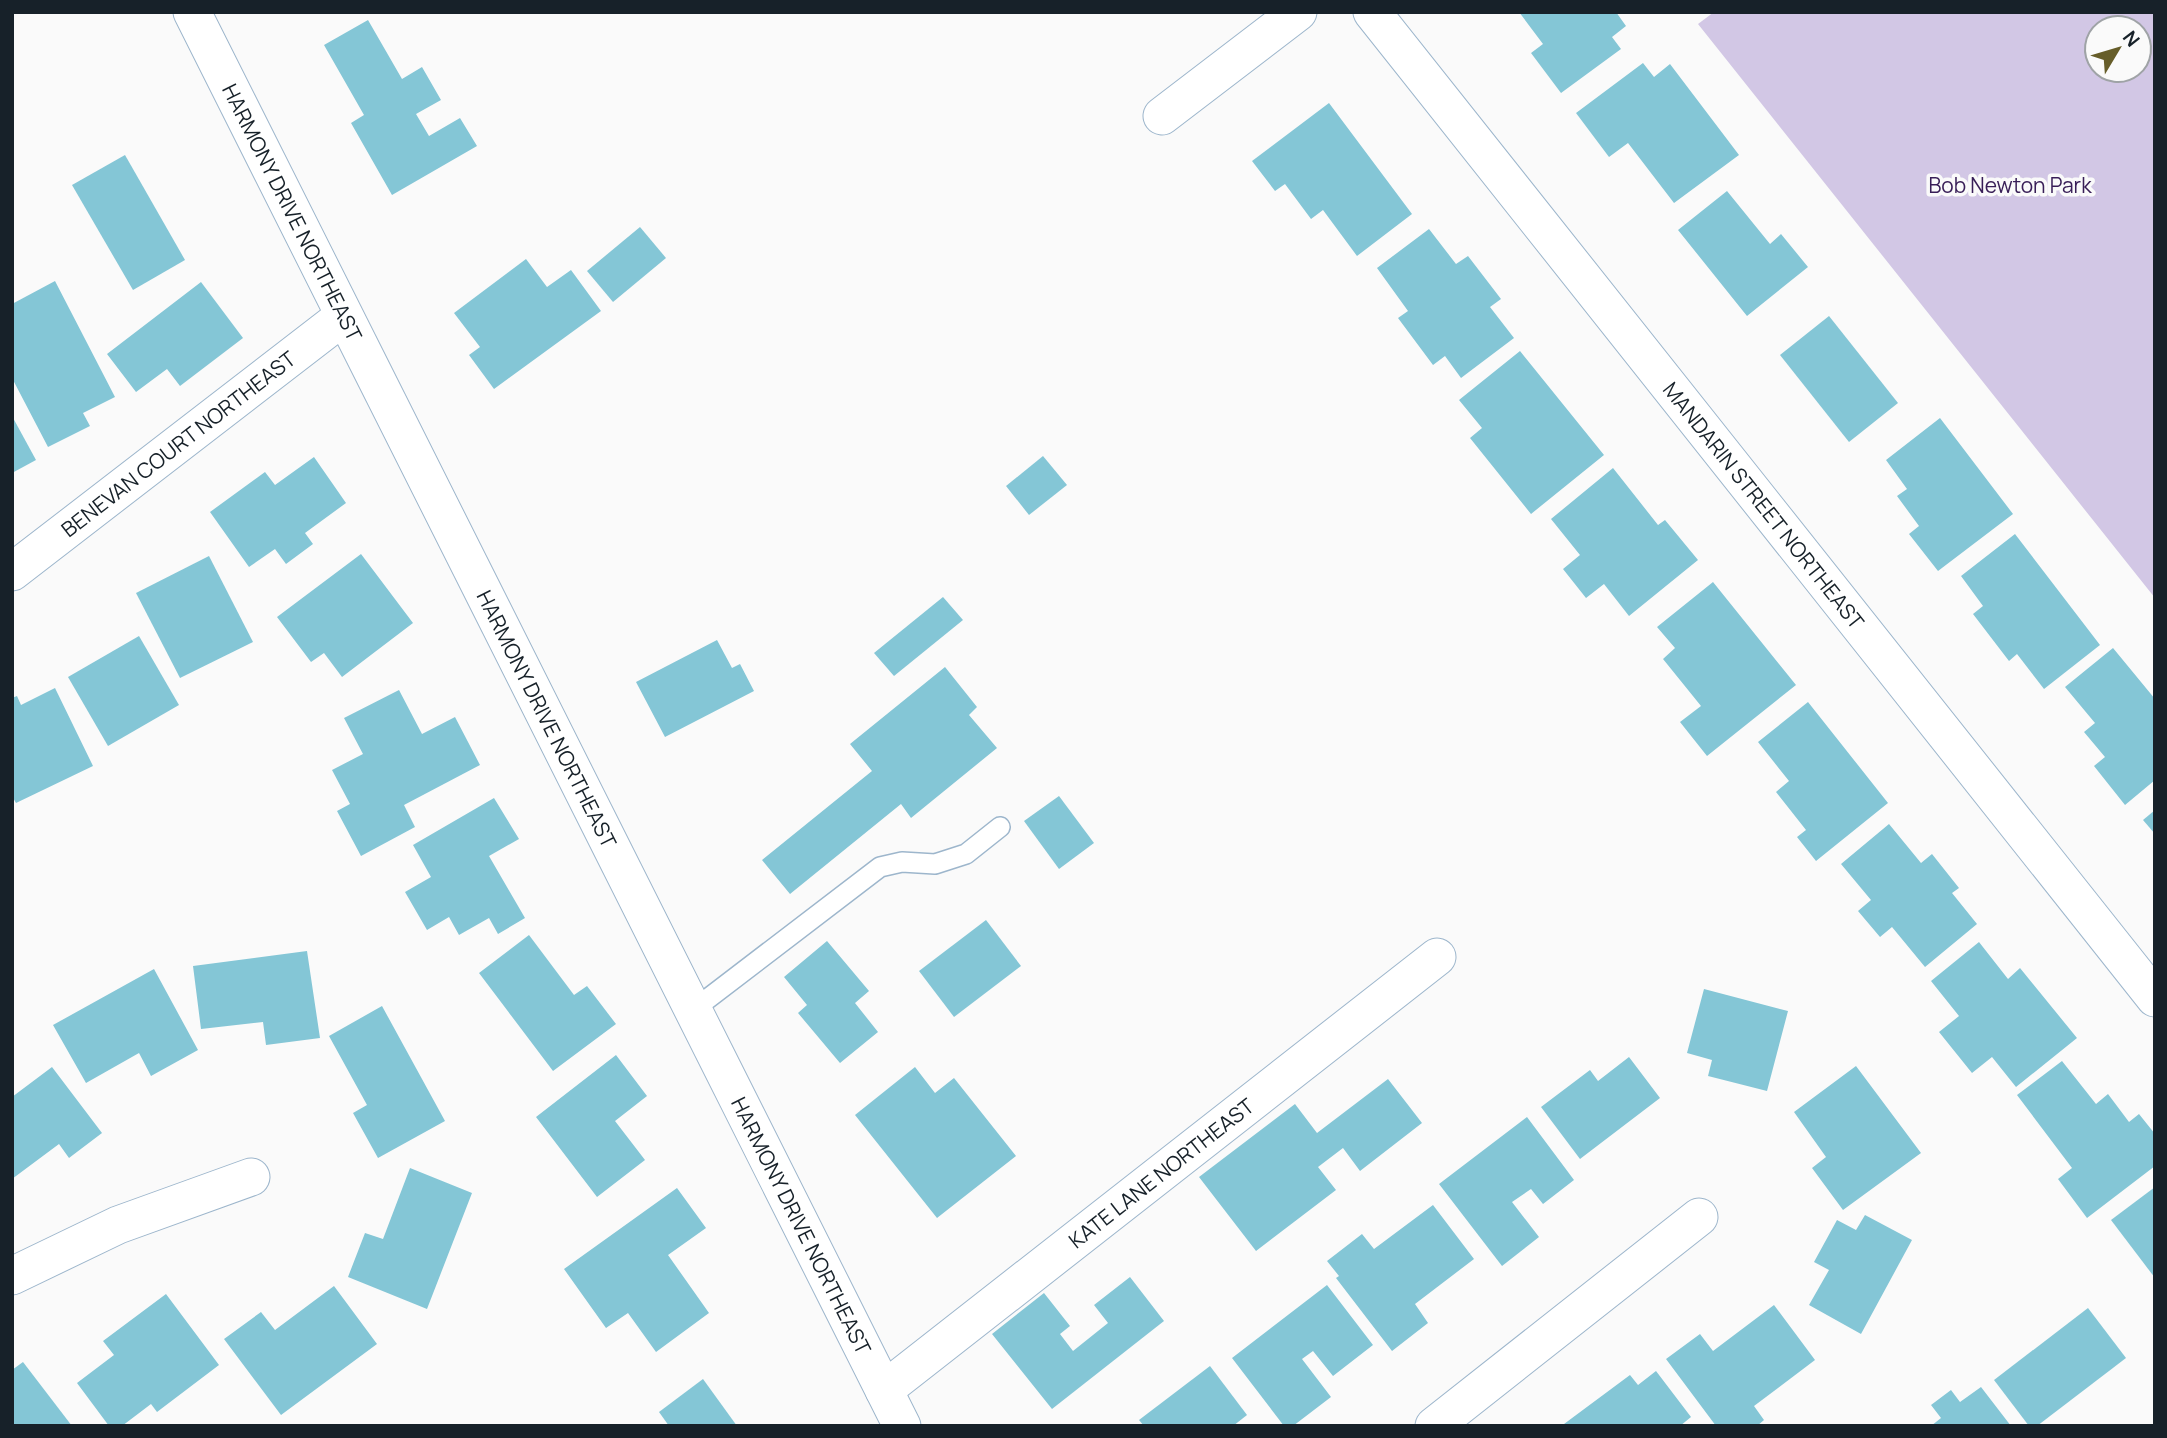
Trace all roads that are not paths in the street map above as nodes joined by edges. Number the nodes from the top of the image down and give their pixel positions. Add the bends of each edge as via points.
1 (192, 12) edge
2 (1298, 12) edge
3 (1372, 12) edge
4 (1162, 116) dead end
5 (344, 316) junction
6 (12, 572) edge
7 (1000, 827) dead end
8 (1437, 957) dead end
9 (2155, 998) edge
10 (693, 1010) junction
11 (251, 1177) dead end
12 (1699, 1217) dead end
13 (12, 1276) edge
14 (884, 1390) junction
15 (902, 1426) edge
16 (1434, 1426) edge

1 - 5 street, HARMONY DRIVE NORTHEAST
2 - 4 street
3 - 9 street, MANDARIN STREET NORTHEAST
5 - 6 street, BENEVAN COURT NORTHEAST
5 - 10 street, HARMONY DRIVE NORTHEAST
7 - 10 lane via 966,854 935,864 902,862 880,867
8 - 14 street, KATE LANE NORTHEAST
10 - 14 street, HARMONY DRIVE NORTHEAST
11 - 13 street via 118,1225
12 - 16 street
14 - 15 street, HARMONY DRIVE NORTHEAST

